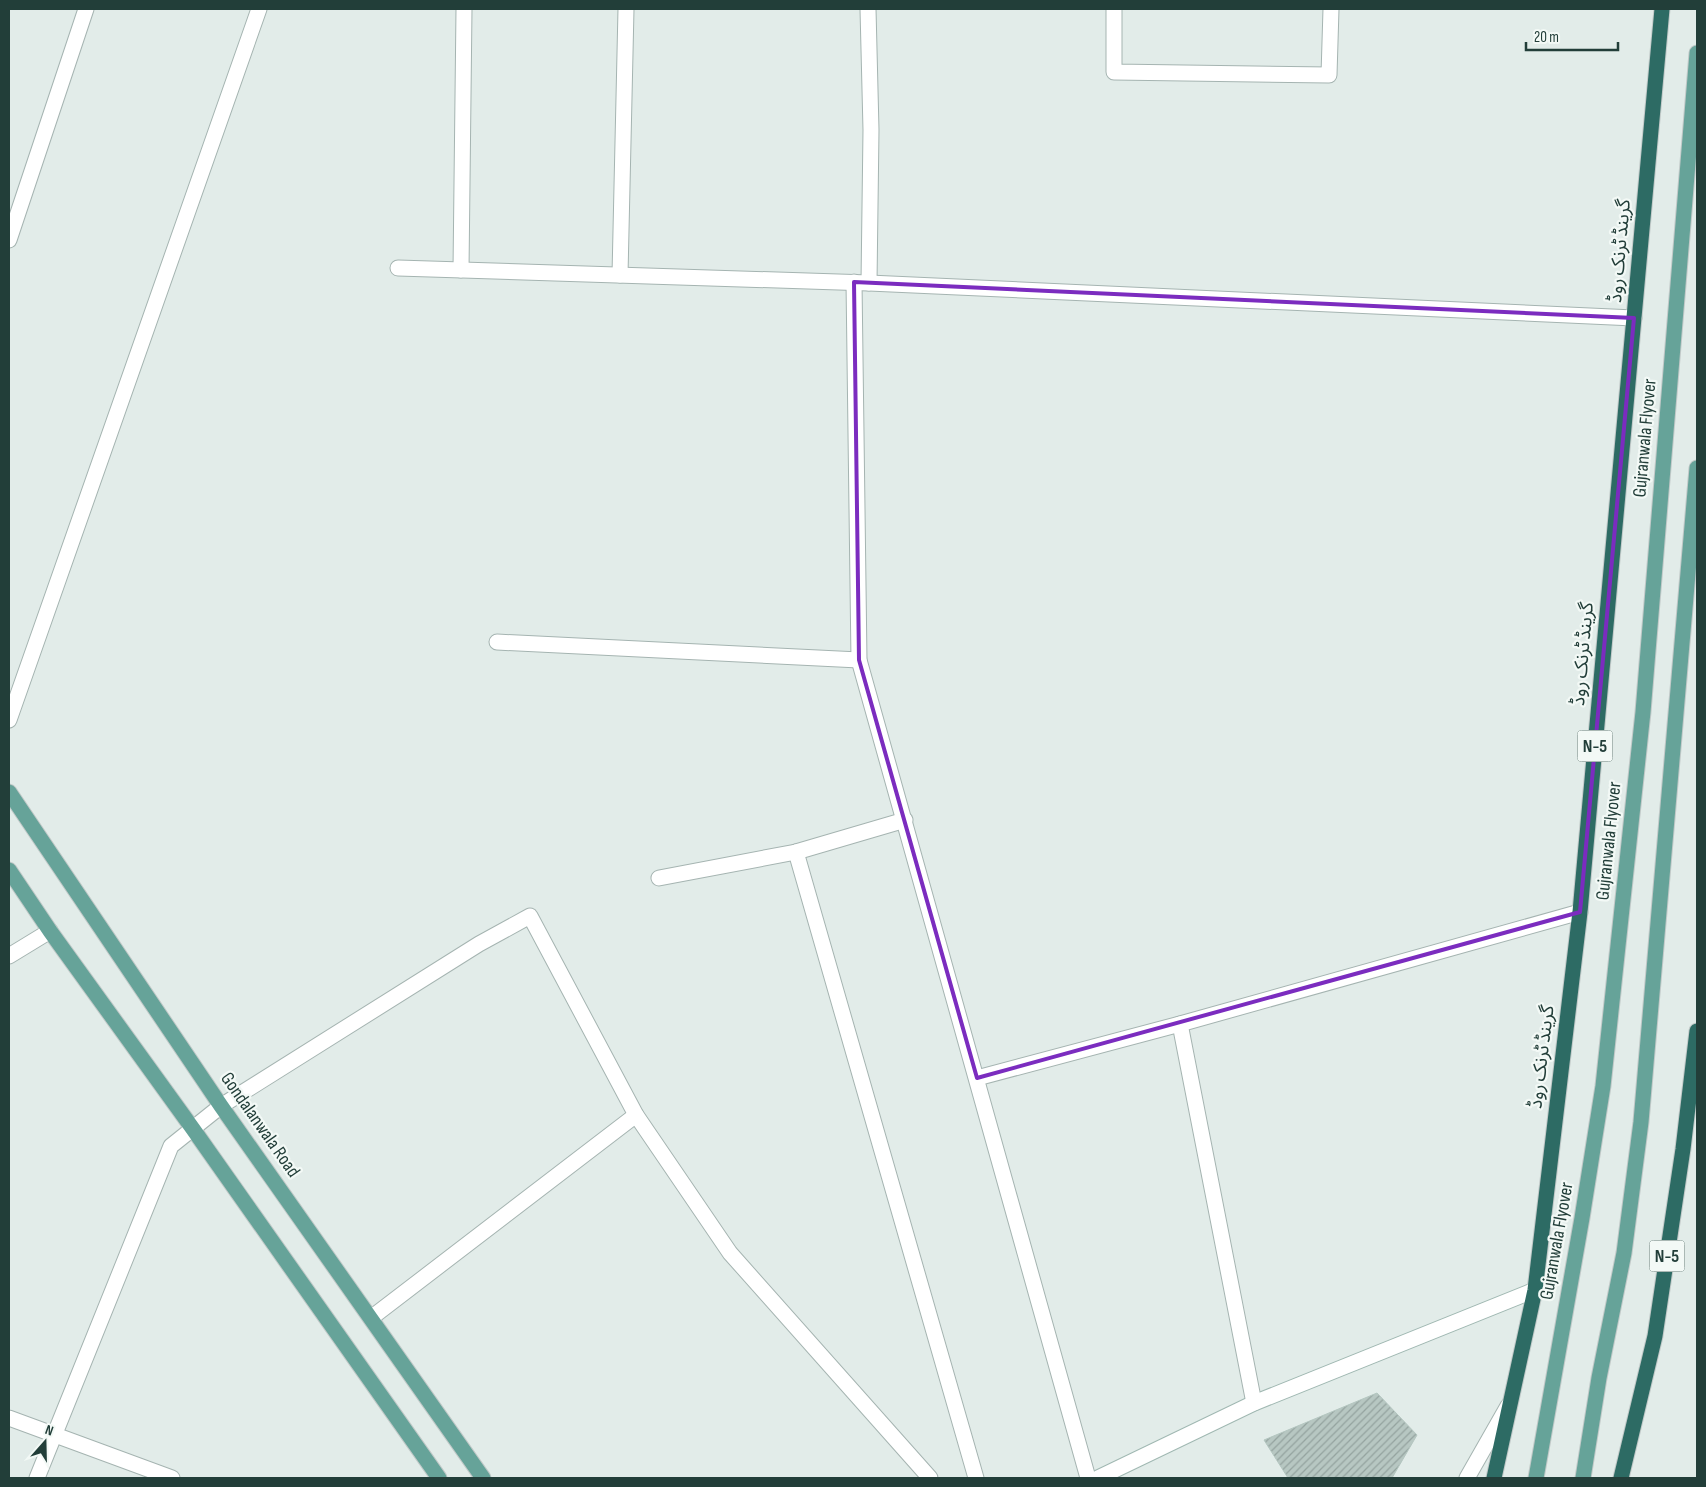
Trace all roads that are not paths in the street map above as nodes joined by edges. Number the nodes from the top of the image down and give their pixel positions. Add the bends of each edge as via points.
1 (86, 9) edge
2 (259, 9) edge
3 (464, 9) edge
4 (626, 9) edge
5 (868, 9) edge
6 (1114, 9) edge
7 (1331, 9) edge
8 (1662, 9) edge
9 (1697, 53) edge
10 (9, 240) edge
11 (398, 268) dead end
12 (461, 270) junction
13 (620, 275) junction
14 (862, 283) junction
15 (1634, 318) junction
16 (1697, 468) edge
17 (497, 642) dead end
18 (859, 660) junction
19 (9, 720) edge
20 (9, 792) edge
21 (905, 820) junction
22 (796, 852) junction
23 (9, 870) edge
24 (659, 878) dead end
25 (1580, 912) junction
26 (50, 931) junction
27 (9, 956) edge
28 (1180, 1024) junction
29 (1697, 1031) edge
30 (978, 1078) junction
31 (221, 1106) junction
32 (636, 1115) junction
33 (193, 1129) junction
34 (1535, 1290) junction
35 (371, 1318) junction
36 (1254, 1403) junction
37 (1510, 1403) junction
38 (9, 1418) edge
39 (54, 1435) junction
40 (1107, 1476) edge
41 (37, 1478) edge
42 (172, 1478) edge
43 (439, 1478) edge
44 (482, 1478) edge
45 (930, 1478) edge
46 (976, 1478) edge
47 (1088, 1478) edge
48 (1466, 1478) edge
49 (1494, 1478) edge
50 (1536, 1478) edge
51 (1583, 1478) edge
52 (1621, 1478) edge

1 - 10 street
2 - 19 street
3 - 12 street
4 - 13 street
5 - 14 street via 871,130
6 - 7 street via 1114,72 1330,75
8 - 15 highway, گرینڈ ٹرنک روڈ / N-5
9 - 50 main road, Gujranwala Flyover via 1642,712 1603,1086
11 - 12 street
12 - 13 street
13 - 14 street
14 - 15 street
14 - 18 street
15 - 25 highway, گرینڈ ٹرنک روڈ / N-5
16 - 51 main road via 1641,1122 1624,1253
17 - 18 street
18 - 21 street
20 - 31 main road, Gondalanwala Road
21 - 22 street
21 - 30 street
22 - 24 street
22 - 46 street
23 - 26 main road
25 - 28 street
25 - 34 highway, گرینڈ ٹرنک روڈ / N-5
26 - 27 street
26 - 33 main road
28 - 30 street
28 - 36 street
29 - 52 highway, N-5 via 1655,1336
30 - 47 street
31 - 32 street via 479,944 530,916
31 - 33 street
31 - 35 main road, Gondalanwala Road
32 - 35 street
32 - 45 street via 730,1253
33 - 39 street via 171,1146
33 - 43 main road
34 - 36 street
34 - 37 highway, گرینڈ ٹرنک روڈ / N-5
35 - 44 main road, Gondalanwala Road
36 - 40 street
37 - 48 street
37 - 49 highway, گرینڈ ٹرنک روڈ / N-5
38 - 39 street
39 - 41 street
39 - 42 street

